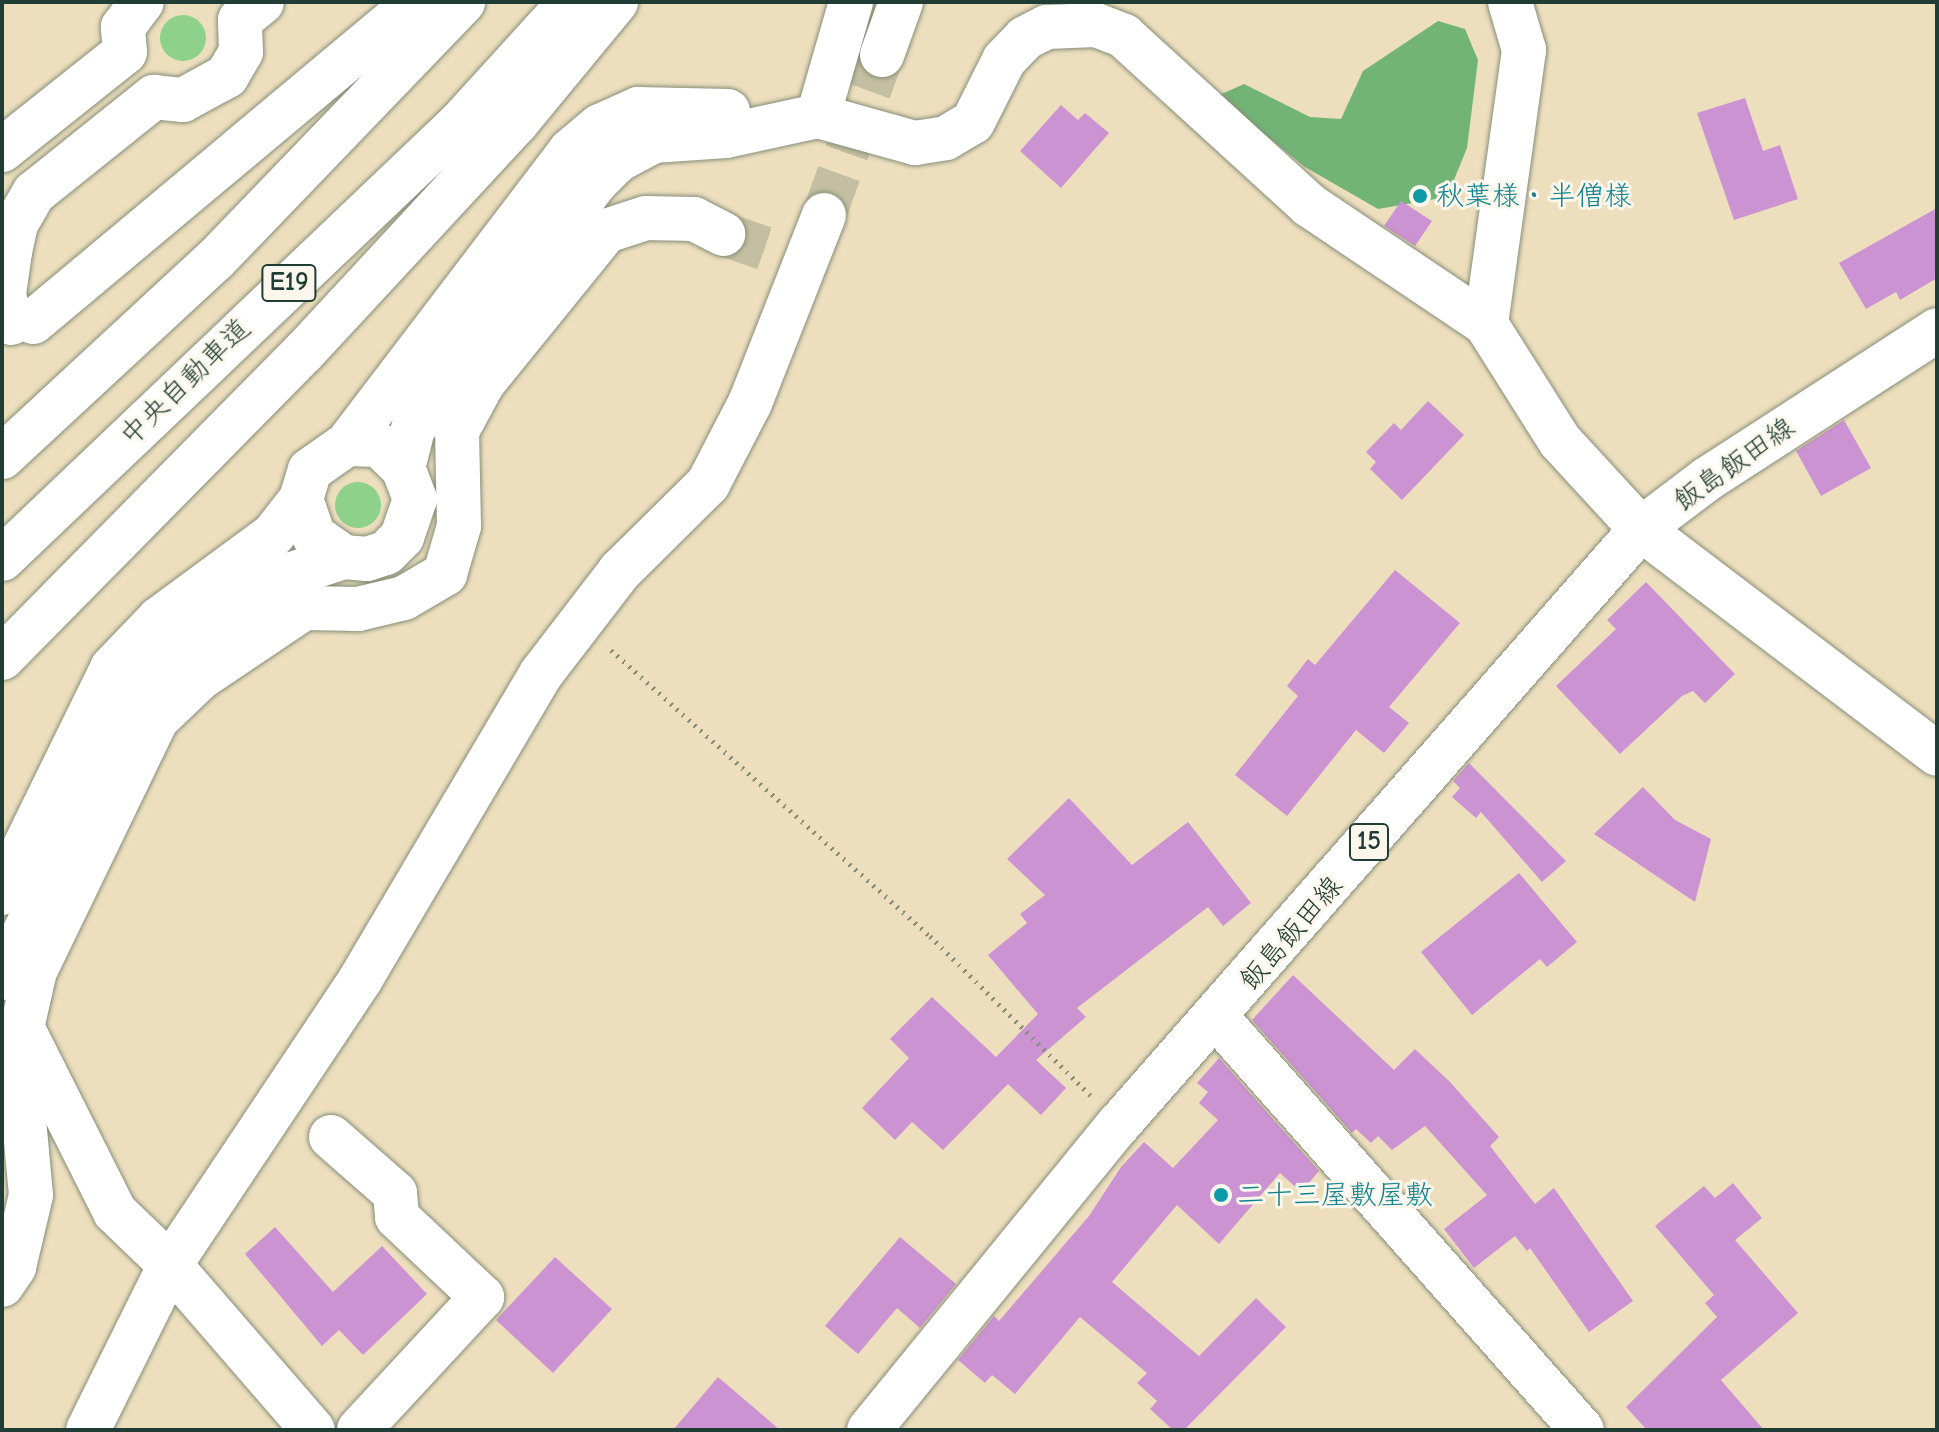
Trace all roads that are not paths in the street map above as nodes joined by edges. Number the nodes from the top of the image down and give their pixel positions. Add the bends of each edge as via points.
1 (142, 2) edge
2 (416, 2) edge
3 (463, 2) edge
4 (570, 2) edge
5 (616, 2) edge
6 (851, 2) edge
7 (901, 2) edge
8 (1510, 2) edge
9 (243, 8) edge
10 (125, 52) junction
11 (882, 55) tunnel mouth
12 (154, 97) junction
13 (818, 116) junction
14 (2, 150) edge
15 (824, 215) tunnel mouth
16 (723, 234) tunnel mouth
17 (1486, 324) junction
18 (1937, 330) edge
19 (347, 444) junction
20 (2, 457) edge
21 (403, 468) junction
22 (301, 499) junction
23 (1641, 529) junction
24 (344, 557) junction
25 (2, 559) edge
26 (2, 658) edge
27 (1937, 754) edge
28 (2, 893) edge
29 (2, 978) edge
30 (1217, 1018) junction
31 (22, 1028) junction
32 (331, 1137) dead end
33 (170, 1265) junction
34 (2, 1285) edge
35 (88, 1430) edge
36 (313, 1430) edge
37 (359, 1430) edge
38 (869, 1430) edge
39 (1582, 1430) edge

1 - 10 main road via 123,27
2 - 12 main road via 22,322 4,294 16,224 34,193
3 - 20 main road, E19 via 215,260
4 - 25 main road, 中央自動車道 / E19 via 460,123
5 - 26 main road via 517,122 304,352
6 - 13 main road
7 - 11 main road
8 - 17 main road via 1524,50
9 - 12 main road via 241,52 227,76 183,100
10 - 12 main road
10 - 14 main road
13 - 17 main road via 915,143 946,138 973,122 1004,60 1025,38 1071,22 1096,25 1124,36 1152,58 1263,165 1342,231
13 - 19 main road via 638,109 600,126 570,151
13 - 21 main road via 726,136 653,141 618,160 595,183 428,404 413,429
15 - 33 main road via 794,261 750,403 708,484 620,571 541,674 360,980
16 - 31 main road via 694,219 646,218 606,231 483,383 457,431 459,526 445,574 404,598 358,609 304,608 200,678 157,719 35,971
17 - 23 main road via 1560,441
18 - 23 main road, 飯島飯田線 / 15 via 1707,479
19 - 21 main road via 379,445
19 - 22 main road via 310,470
21 - 24 main road via 415,499 402,537 386,553 367,559
22 - 24 main road via 314,536
22 - 28 main road via 250,556 159,619 112,668
23 - 27 main road
23 - 30 main road, 飯島飯田線 / 15
24 - 29 main road via 292,574 176,654 148,680
30 - 38 main road, 飯島飯田線 / 15 via 1119,1124
30 - 39 main road
31 - 33 main road via 115,1212
31 - 34 main road via 31,1195 14,1267
32 - 37 main road via 395,1193 397,1217 482,1297
33 - 35 main road
33 - 36 main road

